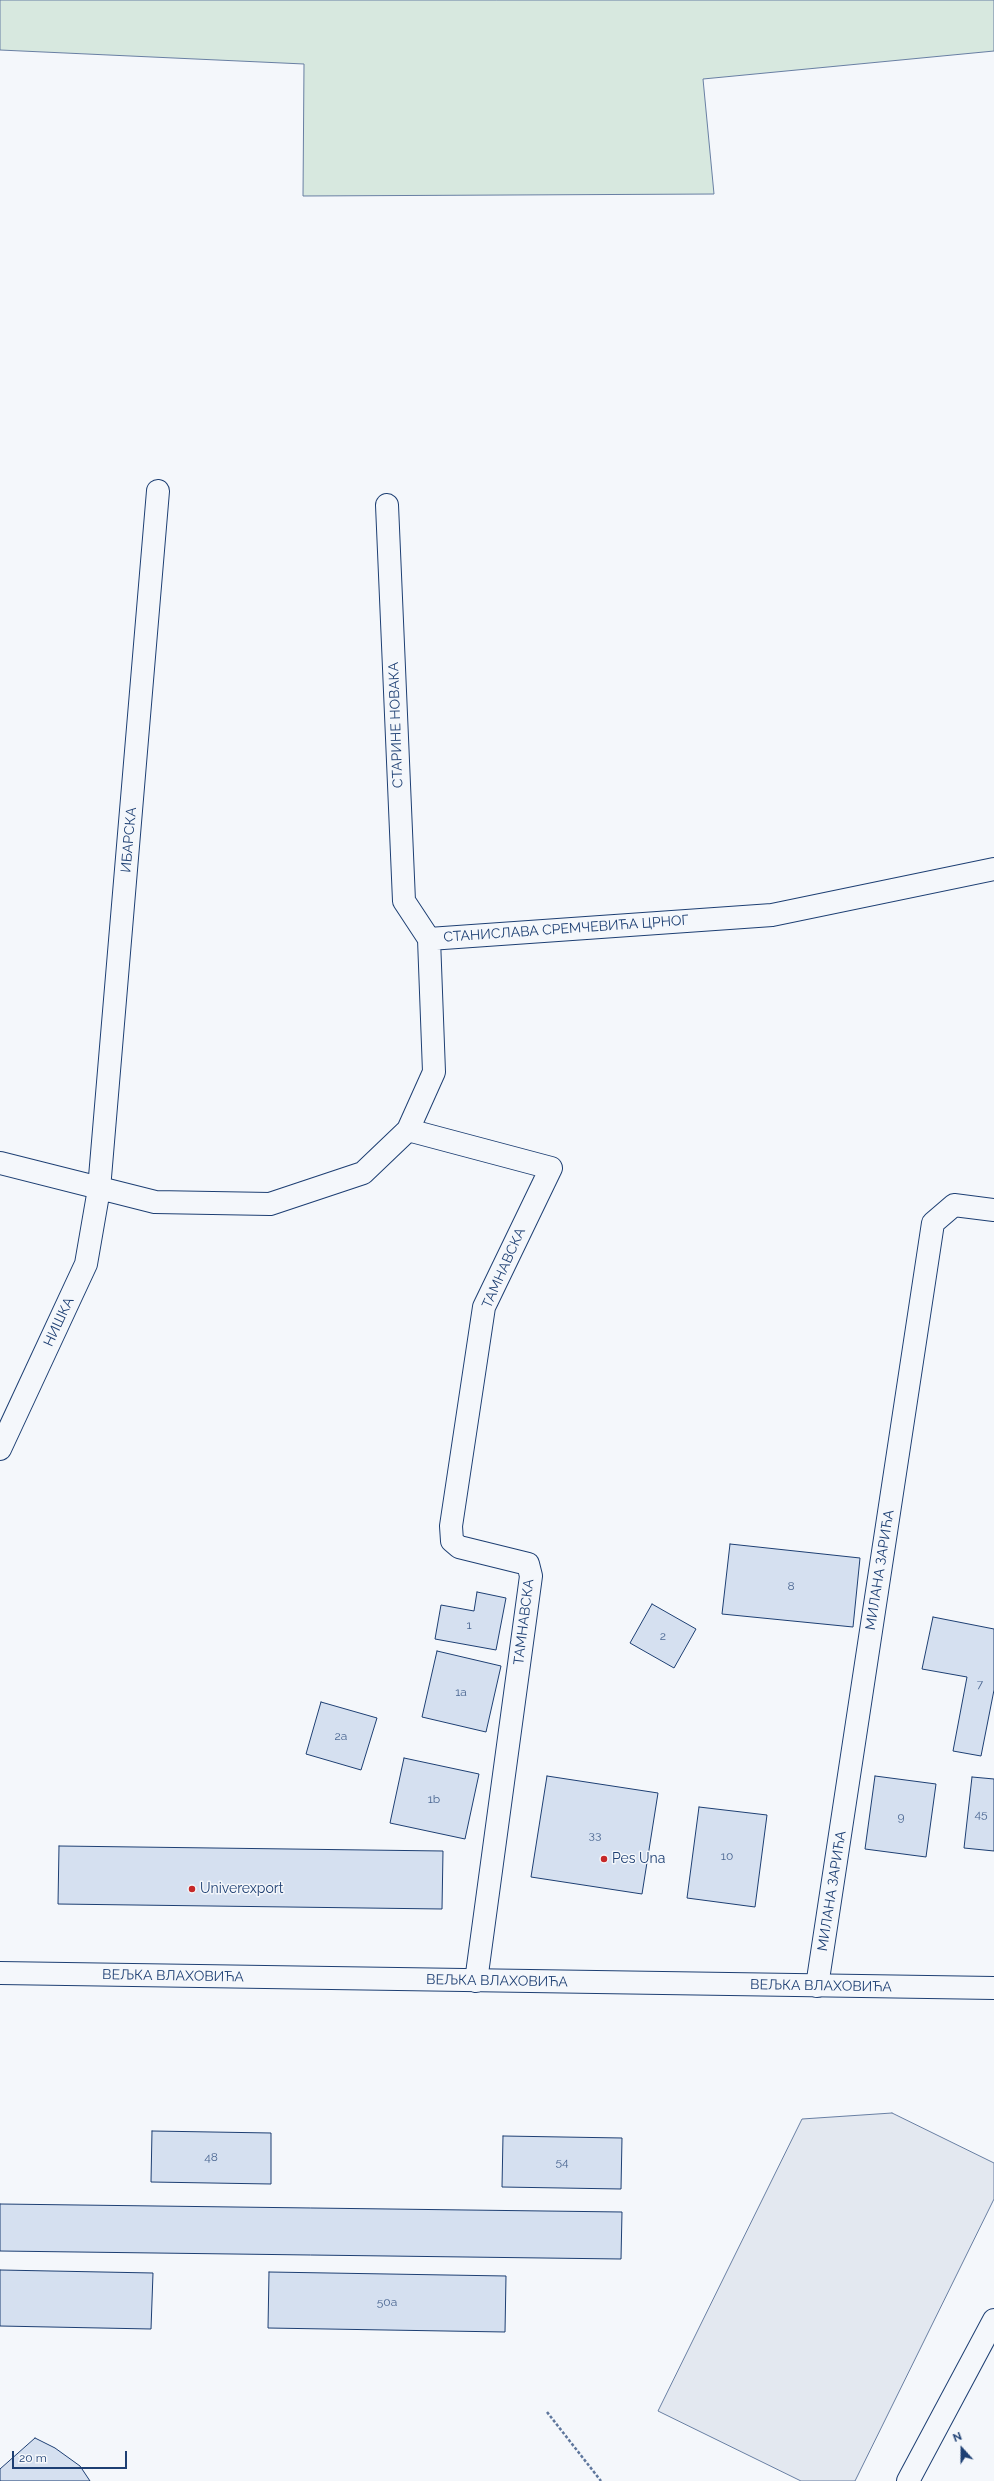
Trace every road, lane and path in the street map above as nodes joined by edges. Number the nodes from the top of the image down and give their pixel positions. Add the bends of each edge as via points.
1 (158, 491) dead end
2 (387, 505) dead end
3 (994, 869) edge
4 (429, 939) junction
5 (408, 1130) junction
6 (0, 1163) edge
7 (99, 1189) junction
8 (994, 1210) edge
9 (0, 1449) edge
10 (0, 1974) edge
11 (476, 1981) junction
12 (817, 1986) junction
13 (994, 1988) edge
14 (994, 2320) edge
15 (547, 2412) dead end
16 (601, 2481) edge
17 (908, 2481) edge

1 - 7 street, ИБАРСКА
2 - 4 street, СТАРИНЕ НОВАКА via 404,901
3 - 4 street, СТАНИСЛАВА СРЕМЧЕВИЋА ЦРНОГ via 772,915
4 - 5 street, СТАНИСЛАВА СРЕМЧЕВИЋА ЦРНОГ via 434,1072
5 - 7 street, СТАНИСЛАВА СРЕМЧЕВИЋА ЦРНОГ via 363,1173 270,1204 155,1202
5 - 11 street, ТАМНАВСКА via 551,1168 484,1307 451,1526 452,1540 459,1547 528,1564 531,1576
6 - 7 street, СТАНИСЛАВА СРЕМЧЕВИЋА ЦРНОГ
7 - 9 street, НИШКА via 86,1264
8 - 12 street, МИЛАНА ЗАРИЋА via 954,1205 933,1223
10 - 11 street, ВЕЉКА ВЛАХОВИЋА
11 - 12 street, ВЕЉКА ВЛАХОВИЋА
12 - 13 street, ВЕЉКА ВЛАХОВИЋА
14 - 17 street
15 - 16 path

